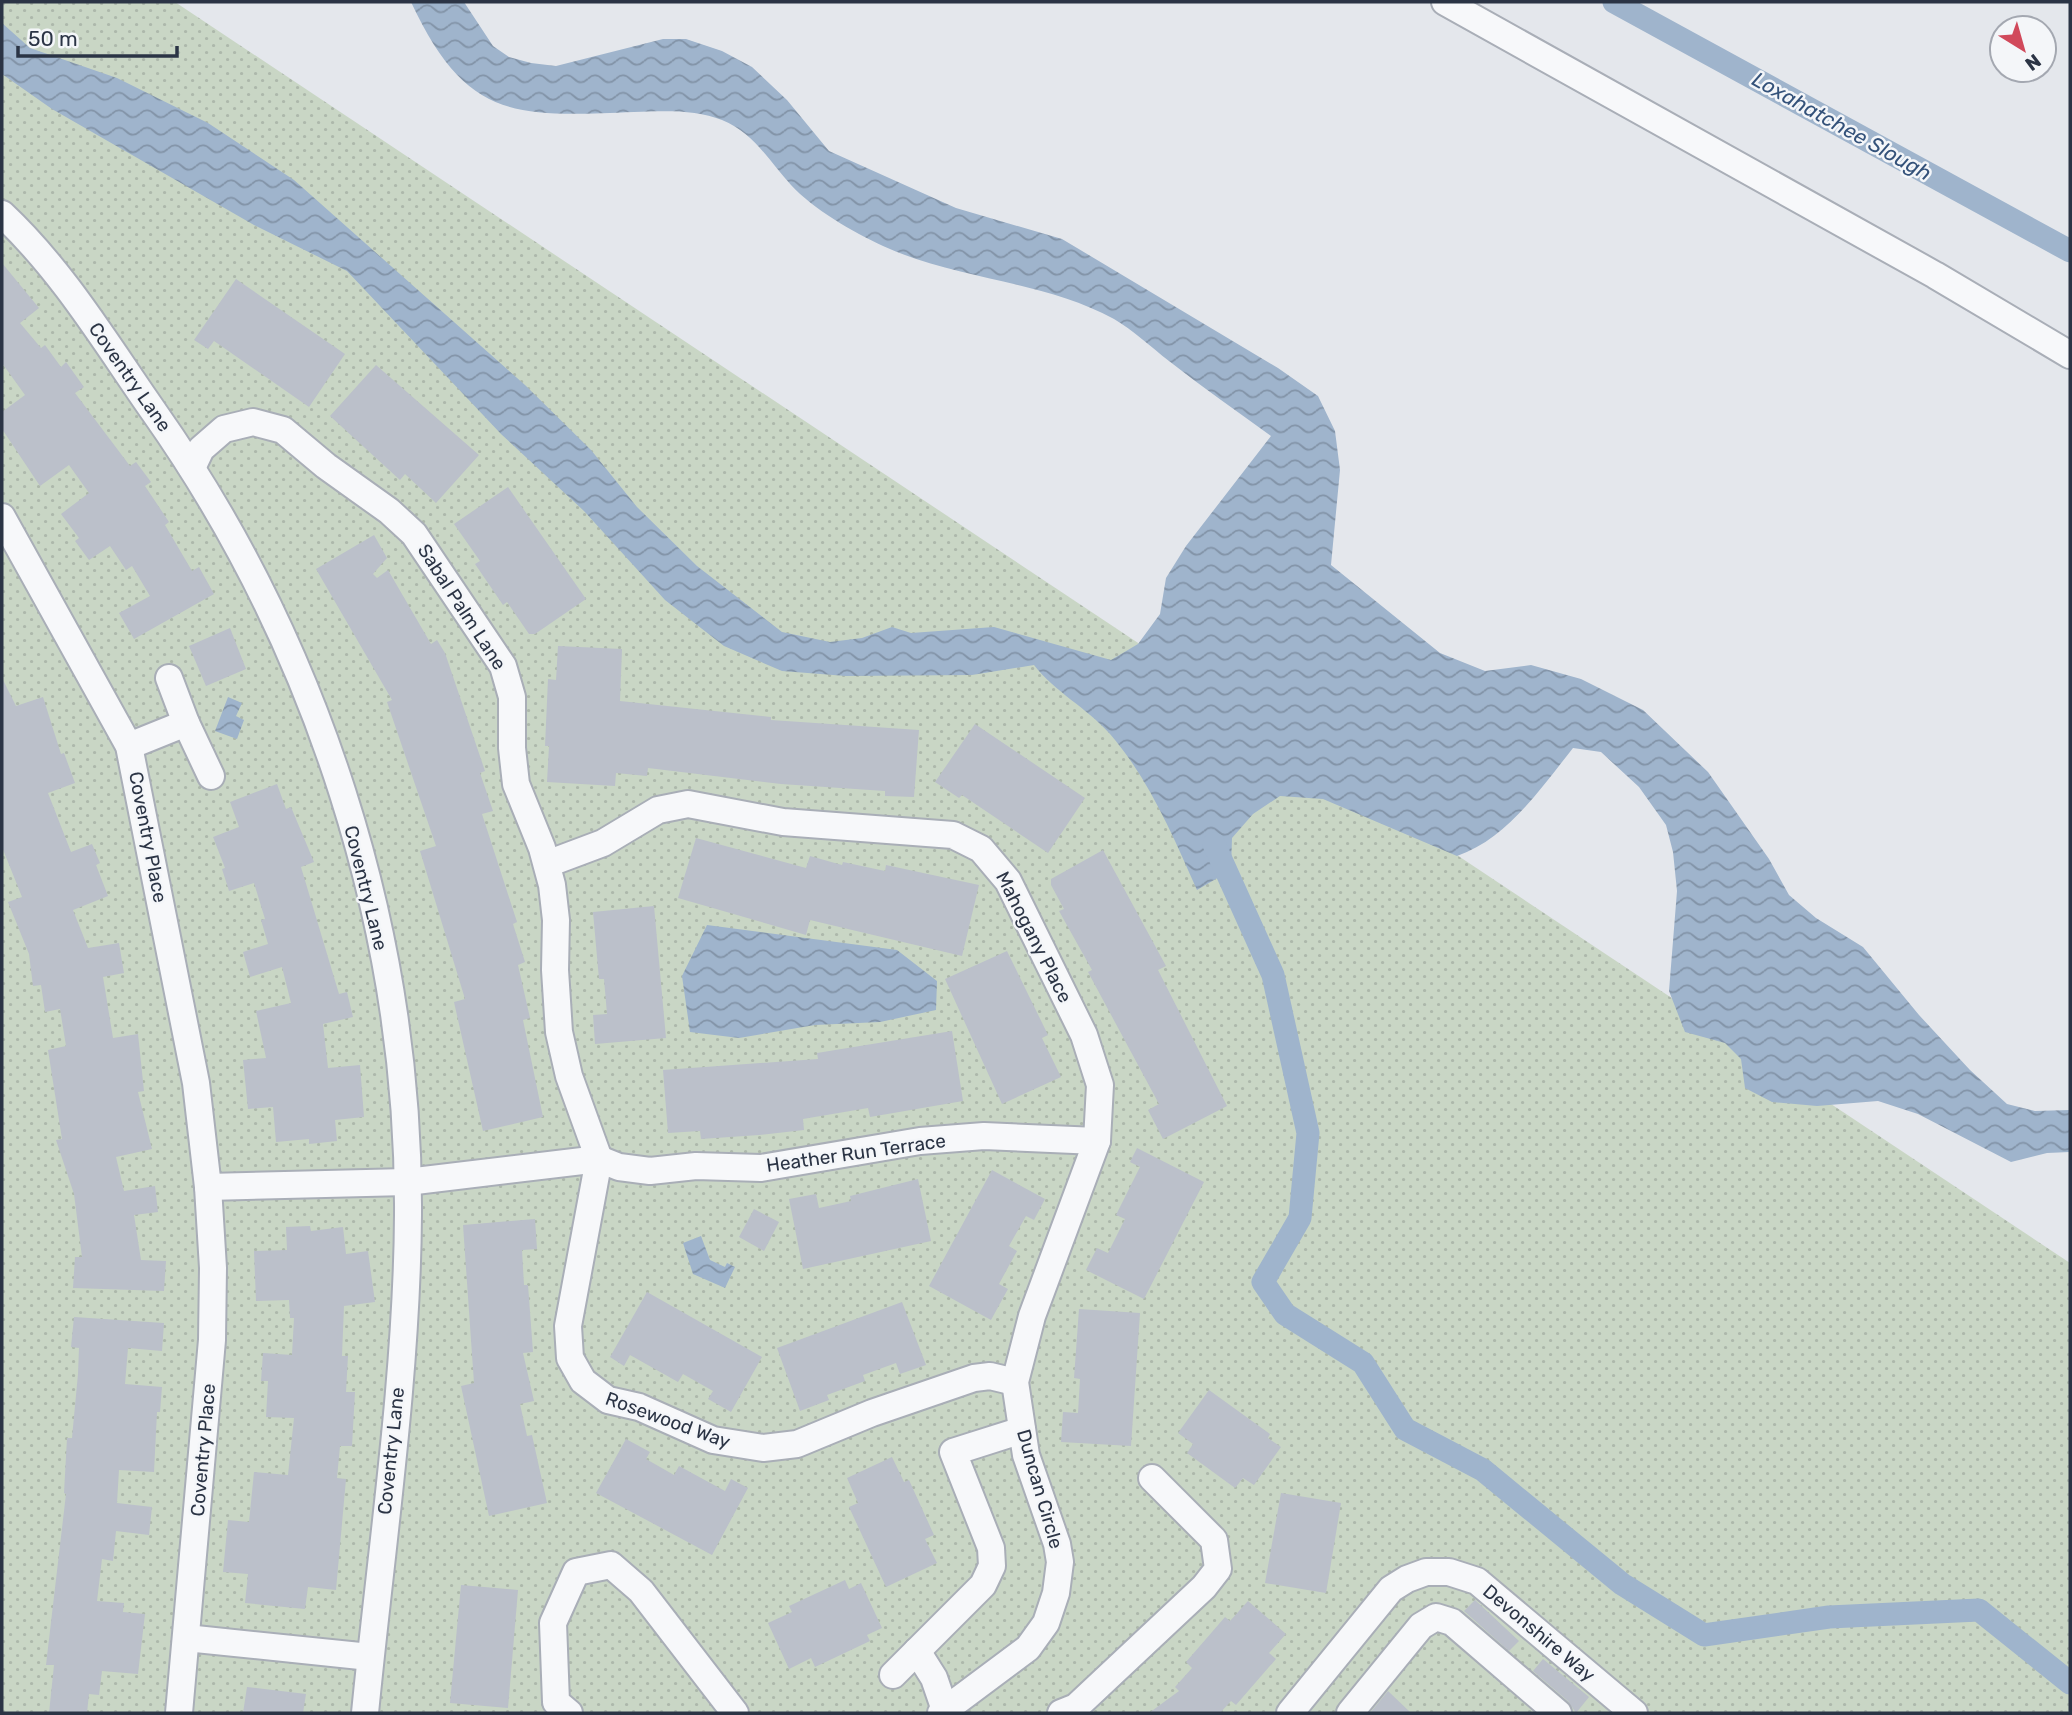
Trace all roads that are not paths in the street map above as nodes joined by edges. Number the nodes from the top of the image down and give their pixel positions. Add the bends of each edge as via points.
1 (1445, 2) edge
2 (2, 215) edge
3 (2070, 355) edge
4 (192, 468) junction
5 (2, 517) edge
6 (169, 678) dead end
7 (186, 723) junction
8 (129, 746) junction
9 (211, 776) dead end
10 (547, 864) junction
11 (1097, 1140) junction
12 (599, 1159) junction
13 (407, 1182) junction
14 (208, 1187) junction
15 (1015, 1382) junction
16 (1022, 1430) junction
17 (1152, 1478) dead end
18 (186, 1639) junction
19 (918, 1651) junction
20 (370, 1657) junction
21 (893, 1675) dead end
22 (1618, 1709) edge
23 (733, 1712) edge
24 (943, 1712) edge
25 (179, 1713) edge
26 (365, 1713) edge
27 (569, 1713) edge
28 (1061, 1713) edge
29 (1290, 1713) edge
30 (1350, 1713) edge
31 (1558, 1713) edge

1 - 3 street
2 - 4 street, Coventry Lane via 55,271
4 - 10 street, Sabal Palm Lane via 201,449 224,429 246,422 268,424 283,430 414,534 503,666 512,697 516,784
4 - 13 street, Coventry Lane via 282,635 342,792 383,955 396,1037
5 - 8 street, Coventry Place
6 - 7 street
7 - 8 street
7 - 9 street
8 - 14 street, Coventry Place via 177,978
10 - 11 street, Mahogany Place via 603,843 658,810 688,804 783,822 937,832 968,841 993,859 1008,881 1087,1043 1100,1085
10 - 12 street, Sabal Palm Lane via 556,920 559,1031 569,1076
11 - 12 street, Heather Run Terrace via 984,1136 920,1141 761,1168 696,1166 650,1171
11 - 15 street, Mahogany Place via 1032,1316
12 - 13 street, Heather Run Terrace
12 - 15 street, Rosewood Way via 567,1342 583,1381 608,1399 639,1407 713,1440 764,1448 797,1444 974,1378 990,1376
13 - 14 street
13 - 20 street, Coventry Lane via 404,1320
14 - 18 street, Coventry Place via 212,1340
15 - 16 street, Duncan Circle
16 - 19 street via 953,1452 991,1548 992,1566 983,1585
16 - 24 street, Duncan Circle via 1032,1476 1057,1544 1056,1593 1046,1623 1028,1648
17 - 28 street via 1214,1540 1218,1569 1076,1707
18 - 20 street
18 - 25 street, Coventry Place
19 - 21 street
19 - 24 street via 934,1678
20 - 26 street, Coventry Lane
22 - 29 street, Devonshire Way via 1477,1581 1449,1572 1426,1572 1406,1579 1384,1596
23 - 27 street via 640,1591 611,1565 576,1572 553,1623 556,1702
30 - 31 street via 1421,1626 1436,1617 1452,1622

